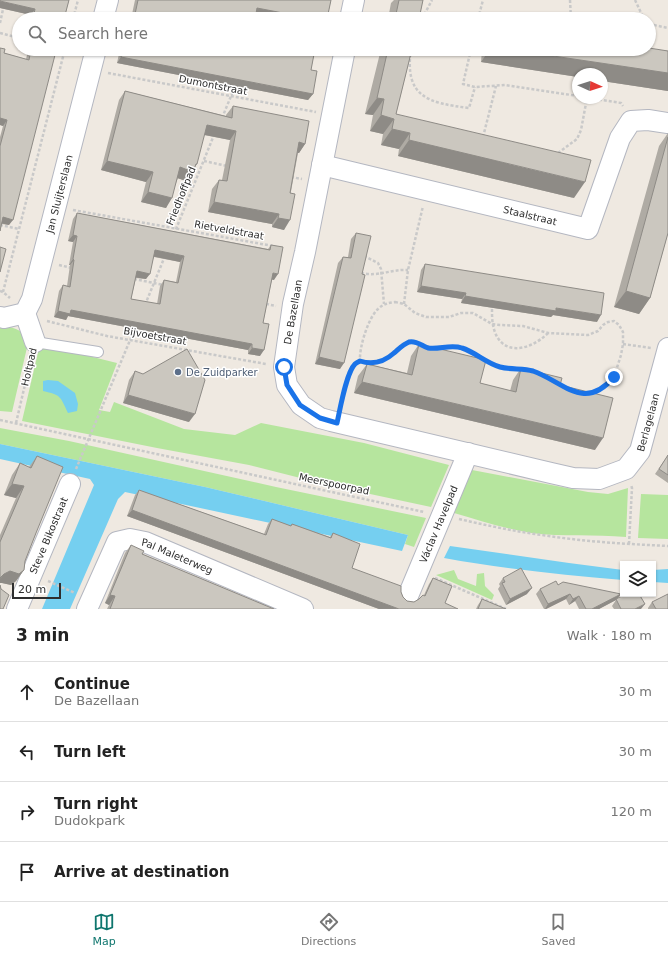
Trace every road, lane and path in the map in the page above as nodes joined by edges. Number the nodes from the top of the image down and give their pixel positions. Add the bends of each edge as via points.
1 (5, 0) edge
2 (78, 0) edge
3 (354, 0) edge
4 (432, 0) edge
5 (483, 0) edge
6 (570, 0) edge
7 (635, 0) edge
8 (270, 6) edge
9 (75, 12) edge
10 (267, 12) edge
11 (351, 12) edge
12 (426, 12) edge
13 (480, 12) edge
14 (571, 12) edge
15 (641, 12) edge
16 (0, 23) edge
17 (656, 25) edge
18 (668, 28) edge
19 (0, 33) edge
20 (12, 36) edge
21 (63, 56) edge
22 (94, 56) edge
23 (343, 56) edge
24 (410, 56) edge
25 (469, 56) edge
26 (90, 70) junction
27 (236, 83) edge
28 (496, 86) junction
29 (475, 87) junction
30 (572, 95) edge
31 (230, 97) junction
32 (608, 101) edge
33 (586, 104) edge
34 (332, 115) junction
35 (221, 118) edge
36 (631, 121) junction
37 (668, 123) edge
38 (216, 133) edge
39 (484, 140) edge
40 (553, 155) edge
41 (204, 161) junction
42 (234, 167) edge
43 (320, 173) junction
44 (288, 177) edge
45 (425, 190) junction
46 (56, 206) junction
47 (0, 225) edge
48 (19, 229) junction
49 (176, 229) junction
50 (174, 235) edge
51 (275, 246) edge
52 (168, 249) edge
53 (364, 256) edge
54 (41, 262) junction
55 (79, 269) edge
56 (408, 270) junction
57 (361, 273) edge
58 (381, 274) junction
59 (132, 279) edge
60 (154, 283) junction
61 (169, 286) edge
62 (3, 292) dead end
63 (262, 303) edge
64 (384, 304) junction
65 (404, 304) junction
66 (293, 308) junction
67 (492, 309) edge
68 (142, 312) edge
69 (25, 313) junction
70 (0, 317) edge
71 (492, 324) junction
72 (137, 326) edge
73 (548, 333) junction
74 (131, 340) junction
75 (35, 342) junction
76 (623, 344) junction
77 (98, 352) dead end
78 (666, 357) edge
79 (360, 361) junction
80 (284, 367) junction
81 (0, 420) edge
82 (16, 423) junction
83 (337, 423) junction
84 (89, 438) junction
85 (468, 453) junction
86 (82, 456) dead end
87 (626, 469) junction
88 (70, 484) dead end
89 (441, 515) junction
90 (629, 544) junction
91 (668, 546) edge
92 (418, 570) junction
93 (47, 581) dead end
94 (408, 596) dead end
95 (83, 601) edge
96 (13, 602) edge
97 (303, 609) edge
98 (506, 609) edge

1 - 16 path
2 - 9 path
3 - 11 street
4 - 12 path
5 - 13 path
6 - 14 path
7 - 15 path
8 - 10 path
17 - 18 path
19 - 20 path
21 - 48 path
22 - 26 street, Jan Sluijterslaan
23 - 34 street, De Bazellaan
24 - 29 path via 411,79 421,95 428,100 469,108
25 - 29 path via 463,84
26 - 31 path, Dumontstraat
26 - 46 street, Jan Sluijterslaan
27 - 31 path
28 - 29 path
28 - 30 path via 505,85
28 - 39 path
31 - 34 path, Dumontstraat
31 - 35 path
32 - 36 path via 621,103
33 - 40 path via 577,139
34 - 43 street, De Bazellaan
36 - 37 street
36 - 45 street, Staalstraat via 620,138 588,229
38 - 41 path, Friedhoffpad
41 - 42 path
41 - 49 path, Friedhoffpad
43 - 44 path
43 - 45 street, Staalstraat
43 - 66 street, De Bazellaan
45 - 56 path via 422,214
46 - 49 path, Rietveldstraat
46 - 54 street, Jan Sluijterslaan
47 - 48 path
48 - 62 path
49 - 50 path, Friedhoffpad
49 - 51 path, Rietveldstraat
52 - 60 path
53 - 58 path via 378,263
54 - 55 path
54 - 69 street, Jan Sluijterslaan via 32,299
56 - 58 path via 401,269
56 - 65 path
57 - 58 path
58 - 64 path
59 - 60 path
60 - 61 path
60 - 68 path
63 - 66 path
64 - 65 path
64 - 79 path via 378,308 370,322
65 - 71 path via 415,313 426,317 473,313
66 - 80 street, De Bazellaan
67 - 71 path
69 - 70 street
69 - 74 path, Bijvoetstraat via 52,323
69 - 75 street, Holtpad
71 - 73 path via 523,326
71 - 73 path via 502,342 514,349 528,347
72 - 74 path
73 - 76 path via 588,335 598,331 608,322 614,322 619,325 622,332
74 - 80 path, Bijvoetstraat
74 - 84 path
75 - 77 lane
75 - 82 path, Holtpad
76 - 78 path via 652,348
76 - 79 path via 614,377 596,392 587,393 567,390 532,371 499,367 454,346 433,348 411,341 403,344 385,359 369,363
78 - 87 street, Berlagelaan via 640,451
79 - 83 path via 351,370
80 - 83 street, De Bazellaan via 287,385 300,405 320,418
81 - 82 path, Meerspoorpad
82 - 84 path, Meerspoorpad
83 - 85 street, De Bazellaan
84 - 86 path
84 - 89 path, Meerspoorpad
85 - 87 street, De Bazellaan via 573,478 599,479
85 - 89 street, Václav Havelpad
87 - 90 path via 632,488
88 - 96 street, Steve Bikostraat
89 - 90 path, Meerspoorpad via 550,537
89 - 92 street, Václav Havelpad
90 - 91 path, Meerspoorpad
92 - 94 street, Václav Havelpad
92 - 98 path
93 - 95 path
95 - 97 street, Pal Maleterweg via 117,542 130,539 145,542

